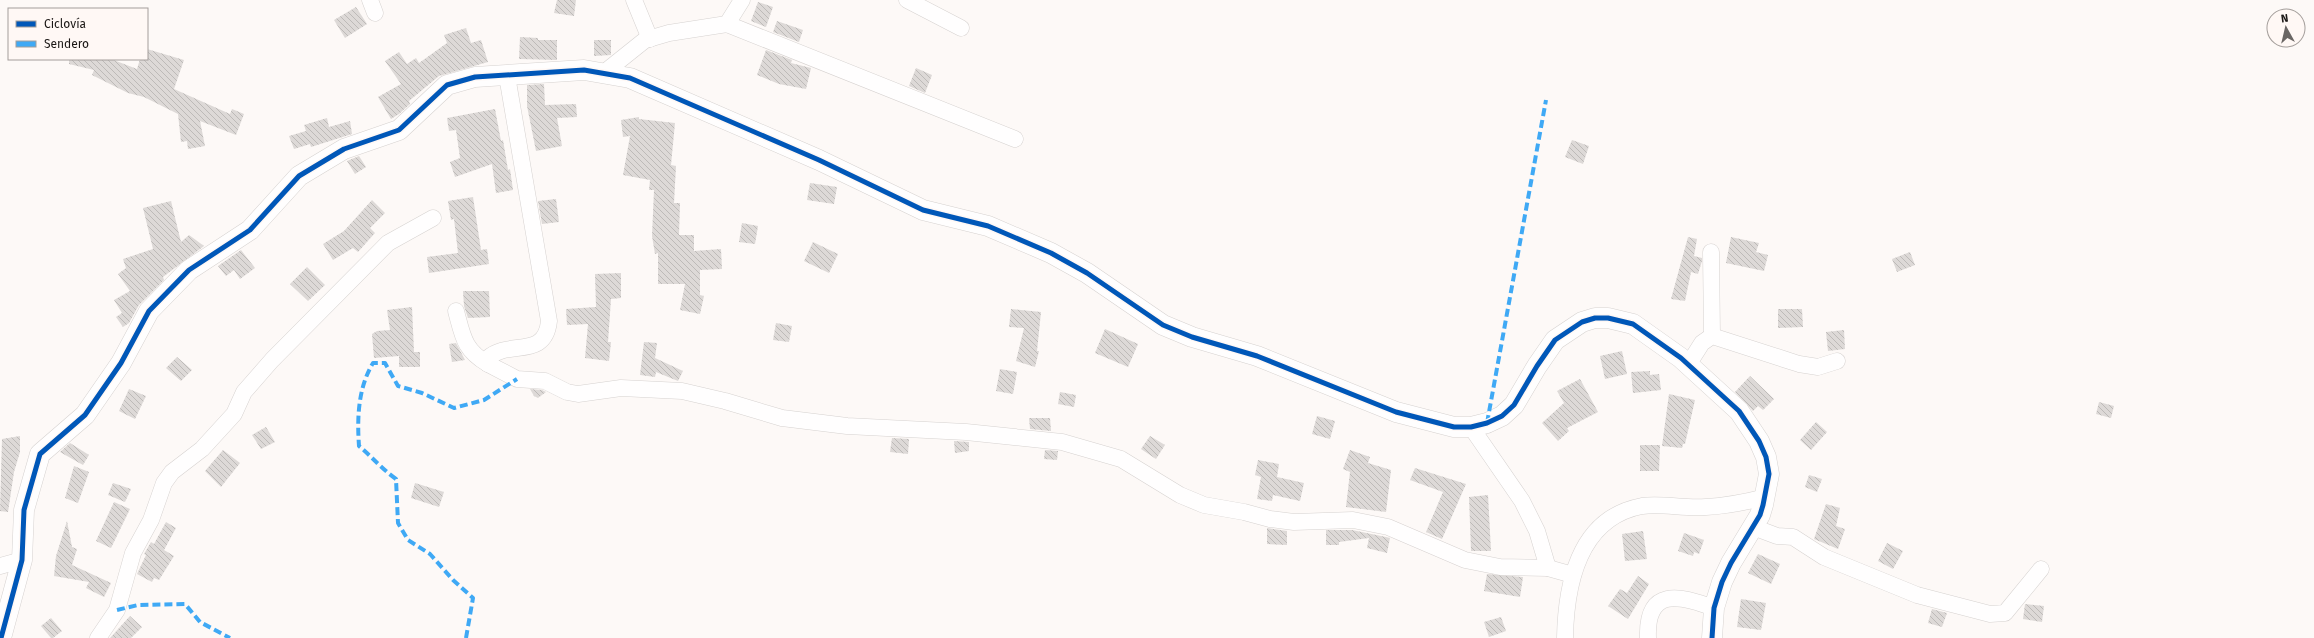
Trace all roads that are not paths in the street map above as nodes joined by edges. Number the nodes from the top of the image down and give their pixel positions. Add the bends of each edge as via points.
1 (634, 0) edge
2 (742, 0) edge
3 (907, 0) edge
4 (727, 24) junction
5 (961, 28) dead end
6 (650, 39) junction
7 (605, 72) junction
8 (507, 76) junction
9 (1015, 139) dead end
10 (433, 218) dead end
11 (1711, 252) dead end
12 (456, 311) dead end
13 (1712, 336) junction
14 (1837, 361) dead end
15 (488, 364) junction
16 (1688, 365) junction
17 (1471, 427) junction
18 (1766, 497) junction
19 (1753, 527) junction
20 (22, 560) junction
21 (0, 566) edge
22 (1548, 568) junction
23 (2041, 569) dead end
24 (1573, 575) junction
25 (1714, 608) junction
26 (1, 638) edge
27 (98, 638) edge
28 (1565, 638) edge
29 (1648, 638) edge
30 (1712, 638) edge

1 - 6 street
2 - 4 street
3 - 5 street
4 - 6 street via 669,33
4 - 9 street
6 - 7 street
7 - 8 street via 528,72
7 - 17 street via 630,78 819,160 923,210 988,226 1051,253 1087,273 1170,328 1257,356 1396,412 1454,427
8 - 15 street via 549,321 548,332 542,341 490,356
8 - 20 street via 475,77 447,85 399,130 344,149 299,176 250,230 189,270 149,311 121,363 85,415 40,454 24,510
10 - 27 street via 388,243 272,360 244,392 234,414 202,449 172,472 164,483 151,520 133,553 117,610
11 - 13 street
12 - 15 street via 462,334 473,355
13 - 14 street via 1799,364 1818,367
13 - 16 street via 1702,343
15 - 22 street via 517,379 545,381 567,392 578,394 621,388 682,391 782,418 847,426 966,432 1062,442 1121,459 1180,495 1204,505 1294,522 1353,520 1388,527 1465,560 1500,567
16 - 17 street via 1633,324 1608,318 1595,318 1582,322 1555,340 1514,405 1502,416
16 - 18 street via 1739,411 1759,441 1766,457 1769,474
17 - 22 street via 1522,501 1537,531
18 - 19 street
18 - 24 street via 1706,508 1643,506 1618,513 1598,527 1583,549
19 - 23 street via 1777,536 1793,537 1824,557 1917,595 1990,614 2005,613
19 - 25 street via 1731,562
20 - 21 street
20 - 26 street
22 - 24 street
24 - 28 street
25 - 29 street via 1685,598 1666,600 1656,605 1650,613
25 - 30 street

